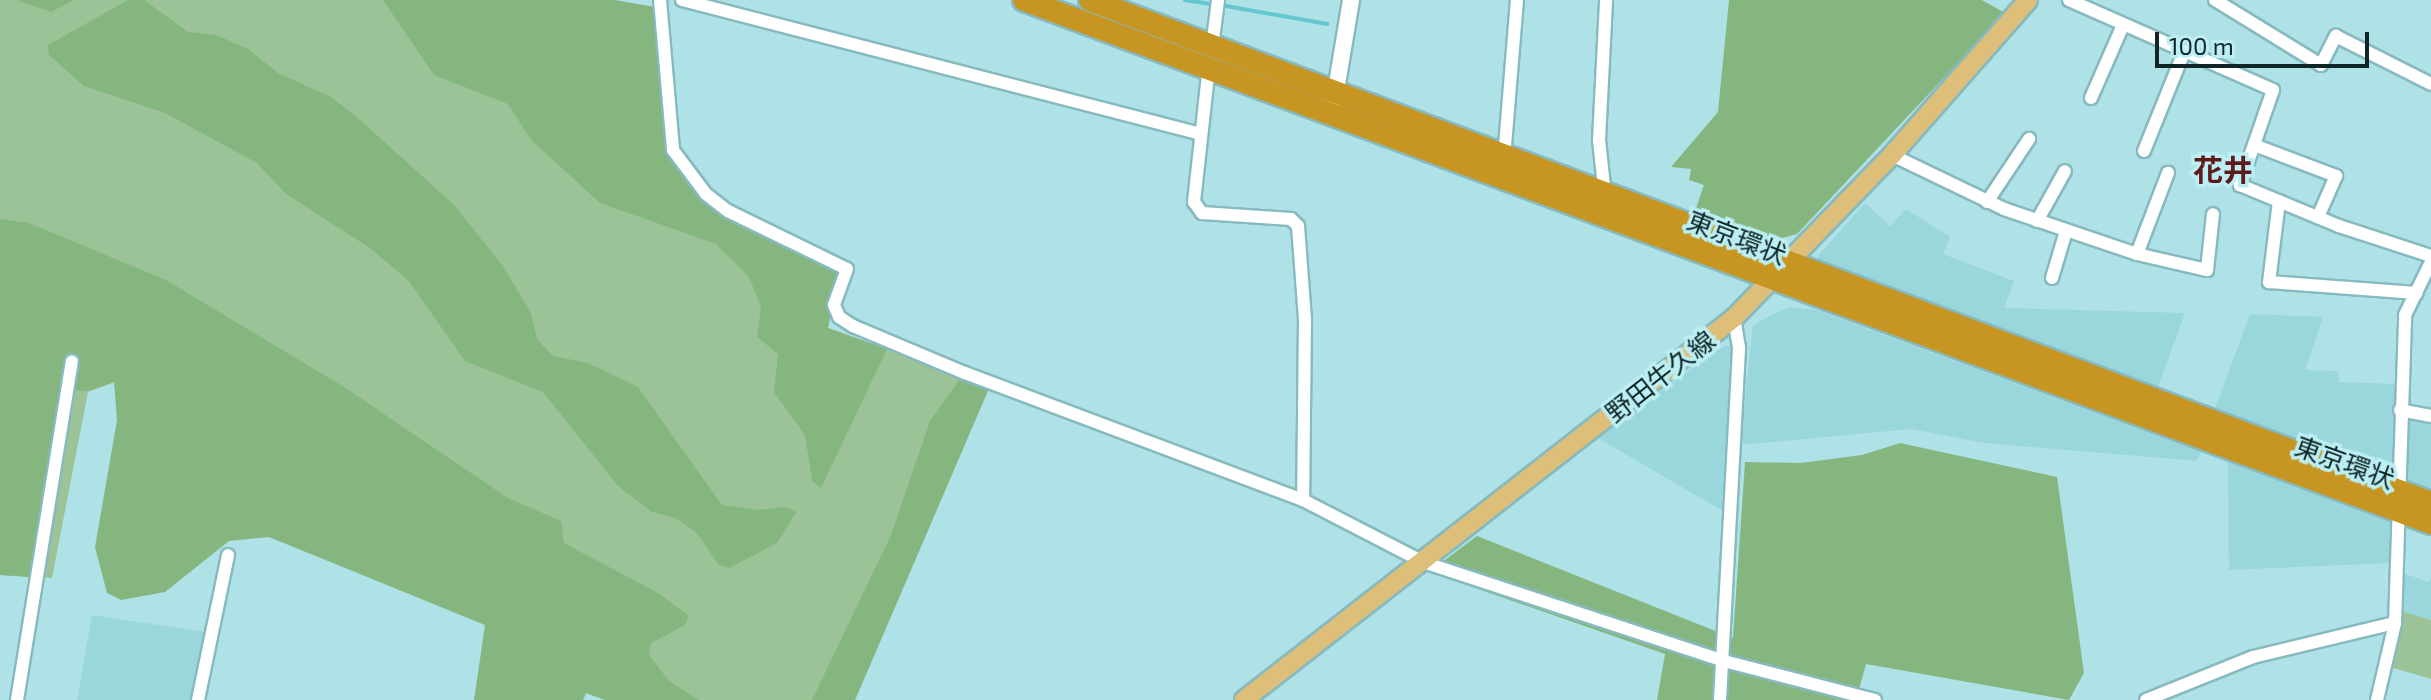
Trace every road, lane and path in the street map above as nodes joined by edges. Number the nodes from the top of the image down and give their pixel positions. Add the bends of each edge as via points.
1 (660, 0) edge
2 (682, 0) edge
3 (1024, 0) edge
4 (1090, 0) edge
5 (1218, 0) edge
6 (1351, 0) edge
7 (1517, 0) edge
8 (1606, 0) edge
9 (2028, 0) edge
10 (2069, 0) edge
11 (2215, 0) edge
12 (2240, 0) edge
13 (2232, 12) junction
14 (2123, 25) junction
15 (1212, 44) junction
16 (2184, 52) junction
17 (1209, 68) junction
18 (2431, 84) edge
19 (2091, 98) dead end
20 (1332, 104) junction
21 (1201, 134) junction
22 (2029, 139) dead end
23 (2254, 145) junction
24 (2144, 151) dead end
25 (1892, 155) junction
26 (1504, 158) junction
27 (2065, 171) dead end
28 (2168, 173) dead end
29 (1605, 196) junction
30 (2279, 201) junction
31 (1987, 202) junction
32 (2213, 214) dead end
33 (2318, 217) junction
34 (2037, 221) junction
35 (2066, 231) junction
36 (2137, 254) junction
37 (2431, 256) edge
38 (2431, 262) edge
39 (1781, 273) junction
40 (2052, 278) dead end
41 (2424, 285) edge
42 (1734, 318) junction
43 (72, 361) dead end
44 (2400, 410) junction
45 (2431, 416) edge
46 (1303, 500) junction
47 (2398, 501) junction
48 (2431, 503) edge
49 (2431, 523) edge
50 (228, 555) dead end
51 (1423, 562) junction
52 (2395, 623) junction
53 (1724, 661) junction
54 (1255, 697) edge
55 (17, 700) edge
56 (198, 700) edge
57 (1720, 700) edge
58 (1875, 700) edge
59 (2146, 700) edge
60 (2377, 700) edge

1 - 46 street via 673,150 706,194 728,211 847,269 834,305 839,317 965,373
2 - 21 street
3 - 17 highway, 東京環状
4 - 15 highway, 東京環状
5 - 15 street
6 - 20 street
7 - 26 street
8 - 29 street via 1599,140
9 - 25 main road, 野田牛久線
10 - 14 street
11 - 13 street
12 - 13 street
13 - 18 street via 2321,65 2336,36
14 - 16 street
14 - 19 street
15 - 17 street
15 - 20 highway, 東京環状
16 - 23 street via 2273,90
16 - 24 street
17 - 20 highway, 東京環状
17 - 21 street
20 - 26 highway, 東京環状
20 - 39 highway, 東京環状
21 - 46 street via 1194,202 1202,213 1291,219 1298,226 1305,319
22 - 31 street
23 - 30 street via 2240,185
23 - 33 street via 2336,176
25 - 31 street
25 - 39 main road, 野田牛久線
26 - 29 highway, 東京環状
27 - 34 street
28 - 36 street
29 - 39 highway, 東京環状
30 - 33 street
30 - 41 street via 2269,282
31 - 34 street
32 - 36 street via 2207,270
33 - 37 street
34 - 35 street
35 - 36 street
35 - 40 street
38 - 41 street
39 - 42 main road, 野田牛久線
39 - 47 highway, 東京環状
41 - 44 street via 2405,315
42 - 51 main road, 野田牛久線
42 - 53 street via 1739,348
43 - 55 street
44 - 45 street
44 - 47 street
46 - 51 street
47 - 48 highway, 東京環状
47 - 49 highway, 東京環状
47 - 52 street
50 - 56 street
51 - 53 street
51 - 54 main road, 野田牛久線
52 - 59 street via 2253,657
52 - 60 street
53 - 57 street
53 - 58 street

